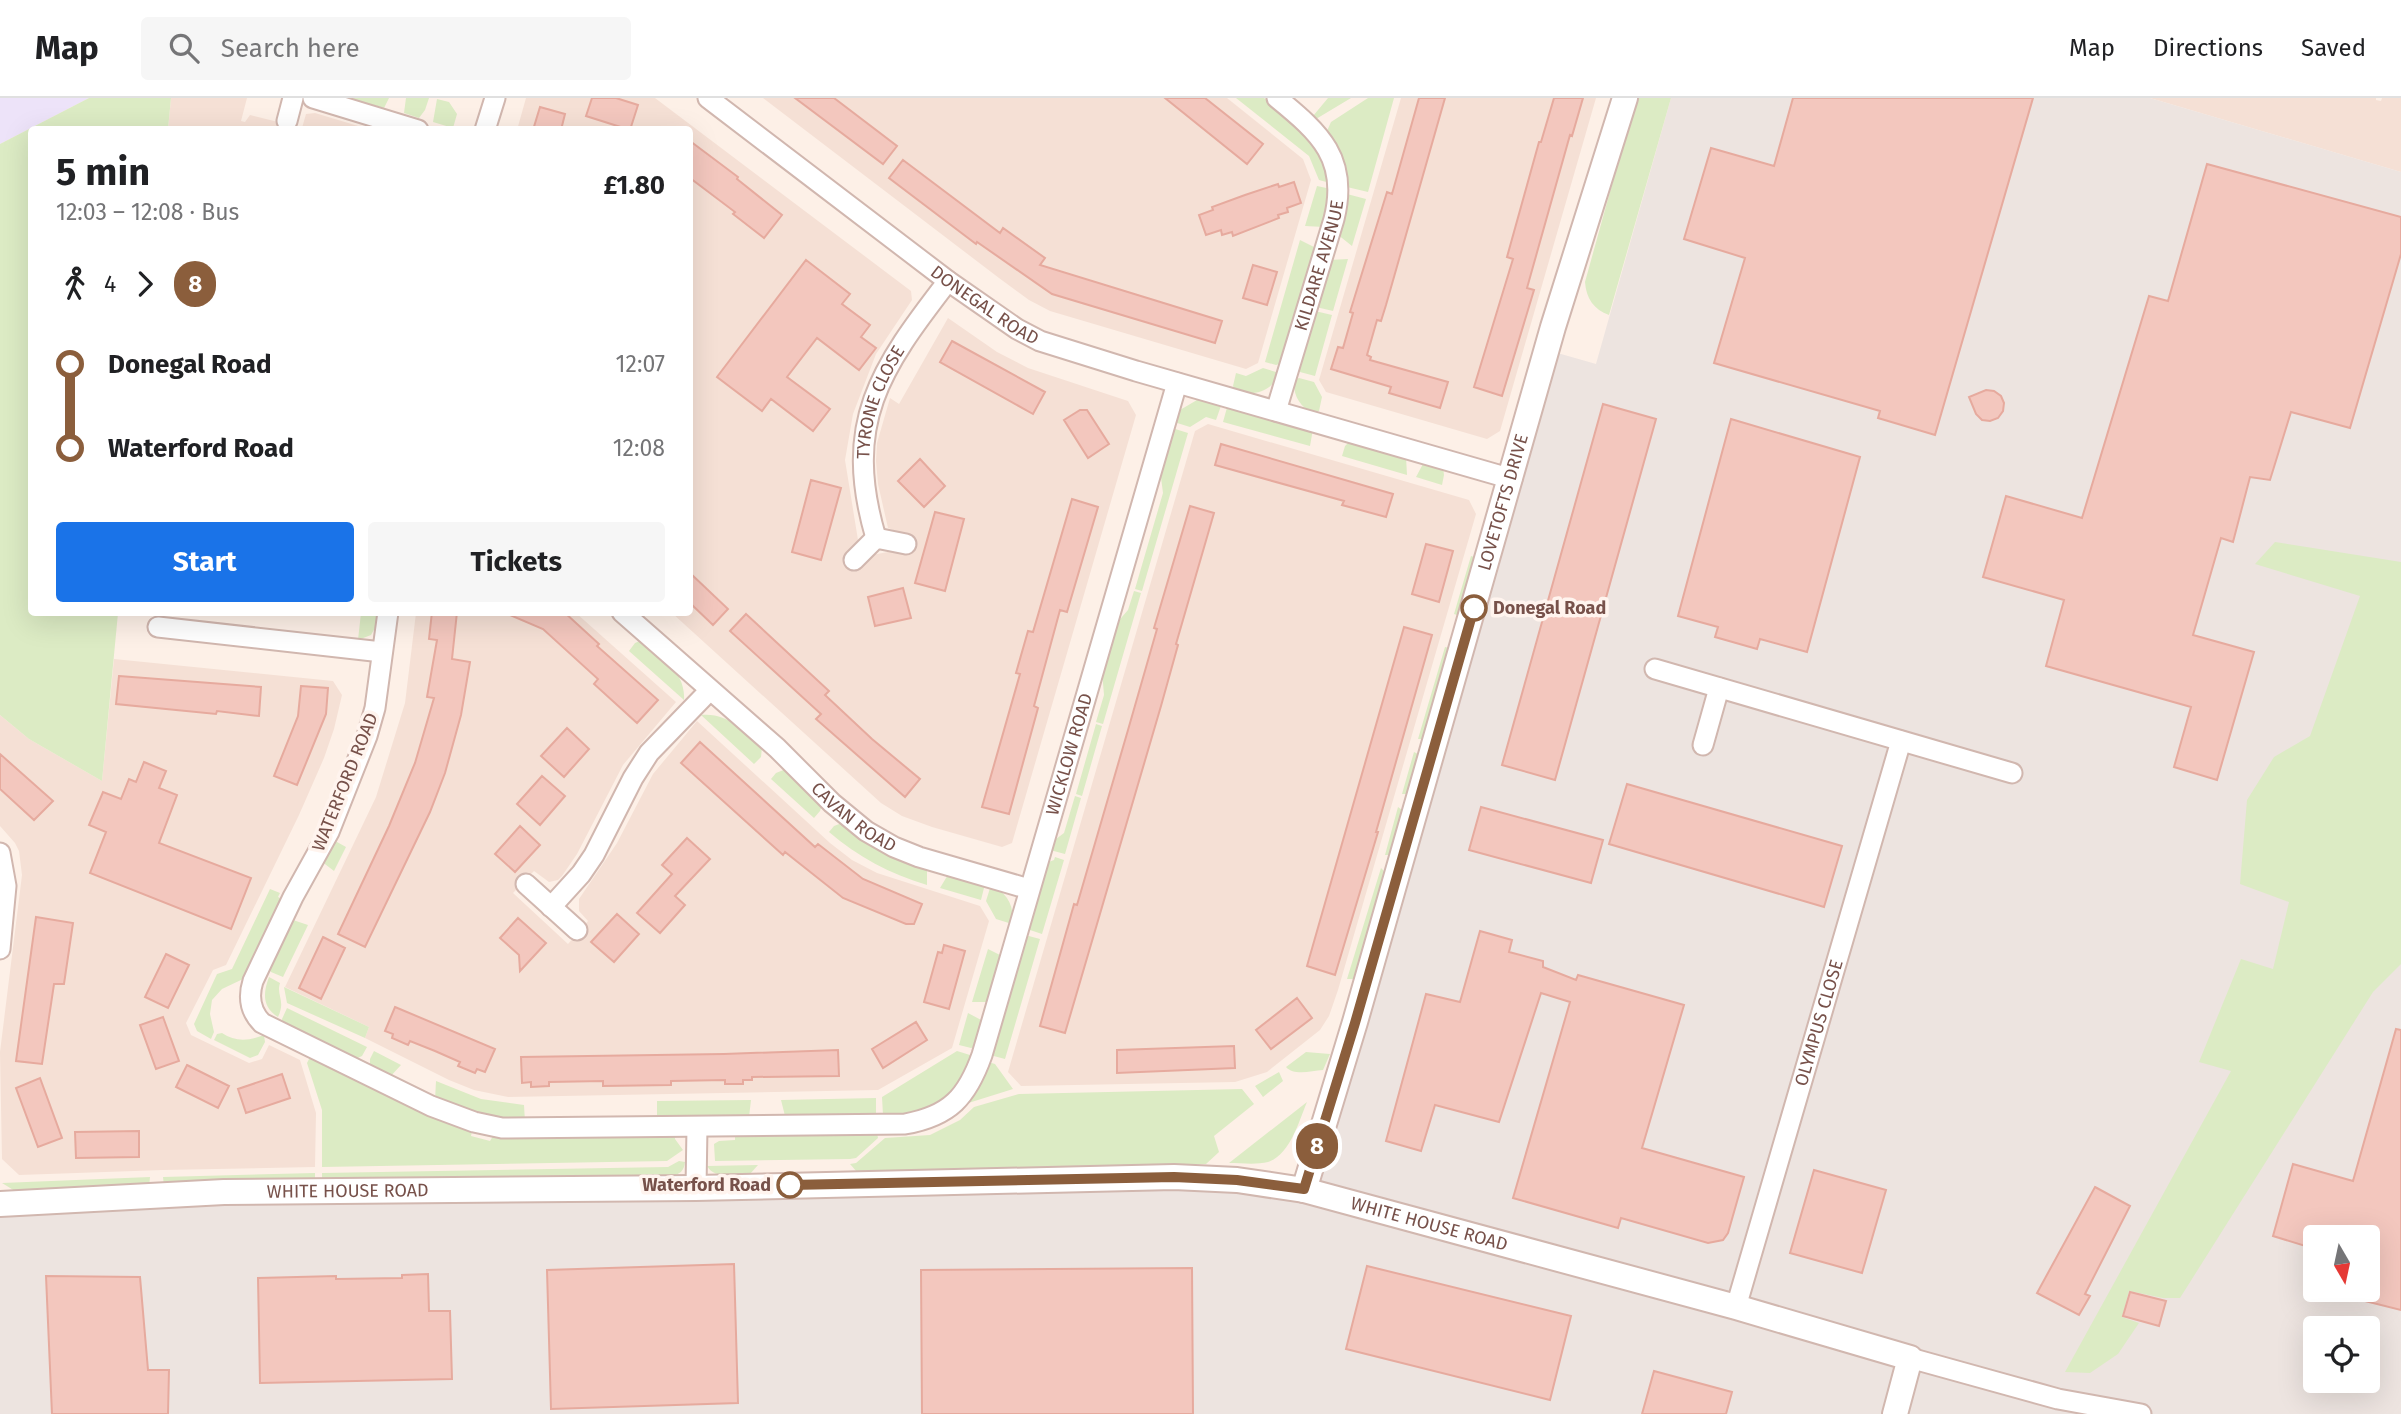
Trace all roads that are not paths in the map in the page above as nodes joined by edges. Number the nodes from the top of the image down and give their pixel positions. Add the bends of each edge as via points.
1 (293, 98) edge
2 (313, 98) edge
3 (495, 98) edge
4 (709, 98) edge
5 (1277, 98) edge
6 (1625, 98) edge
7 (287, 121) dead end
8 (405, 126) edge
9 (486, 126) edge
10 (948, 281) junction
11 (1177, 383) junction
12 (1276, 411) junction
13 (1512, 479) junction
14 (876, 538) junction
15 (905, 544) dead end
16 (854, 560) dead end
17 (387, 616) edge
18 (627, 616) edge
19 (158, 627) dead end
20 (382, 652) junction
21 (1655, 669) dead end
22 (1719, 688) junction
23 (710, 690) junction
24 (1901, 741) junction
25 (1703, 745) dead end
26 (2012, 773) dead end
27 (0, 853) edge
28 (526, 884) dead end
29 (1029, 889) junction
30 (551, 907) junction
31 (577, 930) dead end
32 (0, 948) edge
33 (697, 1127) junction
34 (696, 1188) junction
35 (1304, 1189) junction
36 (0, 1204) edge
37 (1736, 1307) junction
38 (1910, 1358) junction
39 (1895, 1414) edge
40 (2141, 1414) edge

1 - 7 street
2 - 8 street
3 - 9 street
4 - 10 street, DONEGAL ROAD
5 - 12 street, KILDARE AVENUE via 1325,144 1336,167 1339,188 1334,219
6 - 13 street, LOVETOFTS DRIVE via 1553,327
10 - 11 street, DONEGAL ROAD via 1040,341
10 - 14 street, TYRONE CLOSE via 889,362 867,419 862,466
11 - 12 street, DONEGAL ROAD
11 - 29 street, WICKLOW ROAD
12 - 13 street, DONEGAL ROAD
13 - 35 street, LOVETOFTS DRIVE
14 - 15 street
14 - 16 street
17 - 20 street, WATERFORD ROAD
18 - 23 street, CAVAN ROAD
19 - 20 street
20 - 33 street, WATERFORD ROAD via 367,736 329,831 253,981 251,1005 258,1020 431,1106 474,1122 520,1129
21 - 22 street
22 - 24 street
22 - 25 street
23 - 29 street, CAVAN ROAD via 873,835 919,857
23 - 30 street via 649,753 594,855
24 - 26 street
24 - 37 street, OLYMPUS CLOSE
27 - 32 street via 6,886
28 - 30 street
29 - 33 street, WICKLOW ROAD via 976,1071 959,1100 930,1118 905,1124
30 - 31 street
33 - 34 street
34 - 35 street, WHITE HOUSE ROAD via 1174,1177
34 - 36 street, WHITE HOUSE ROAD via 224,1192
35 - 37 street, WHITE HOUSE ROAD
37 - 38 street, WHITE HOUSE ROAD
38 - 39 street
38 - 40 street, WHITE HOUSE ROAD via 2058,1399

